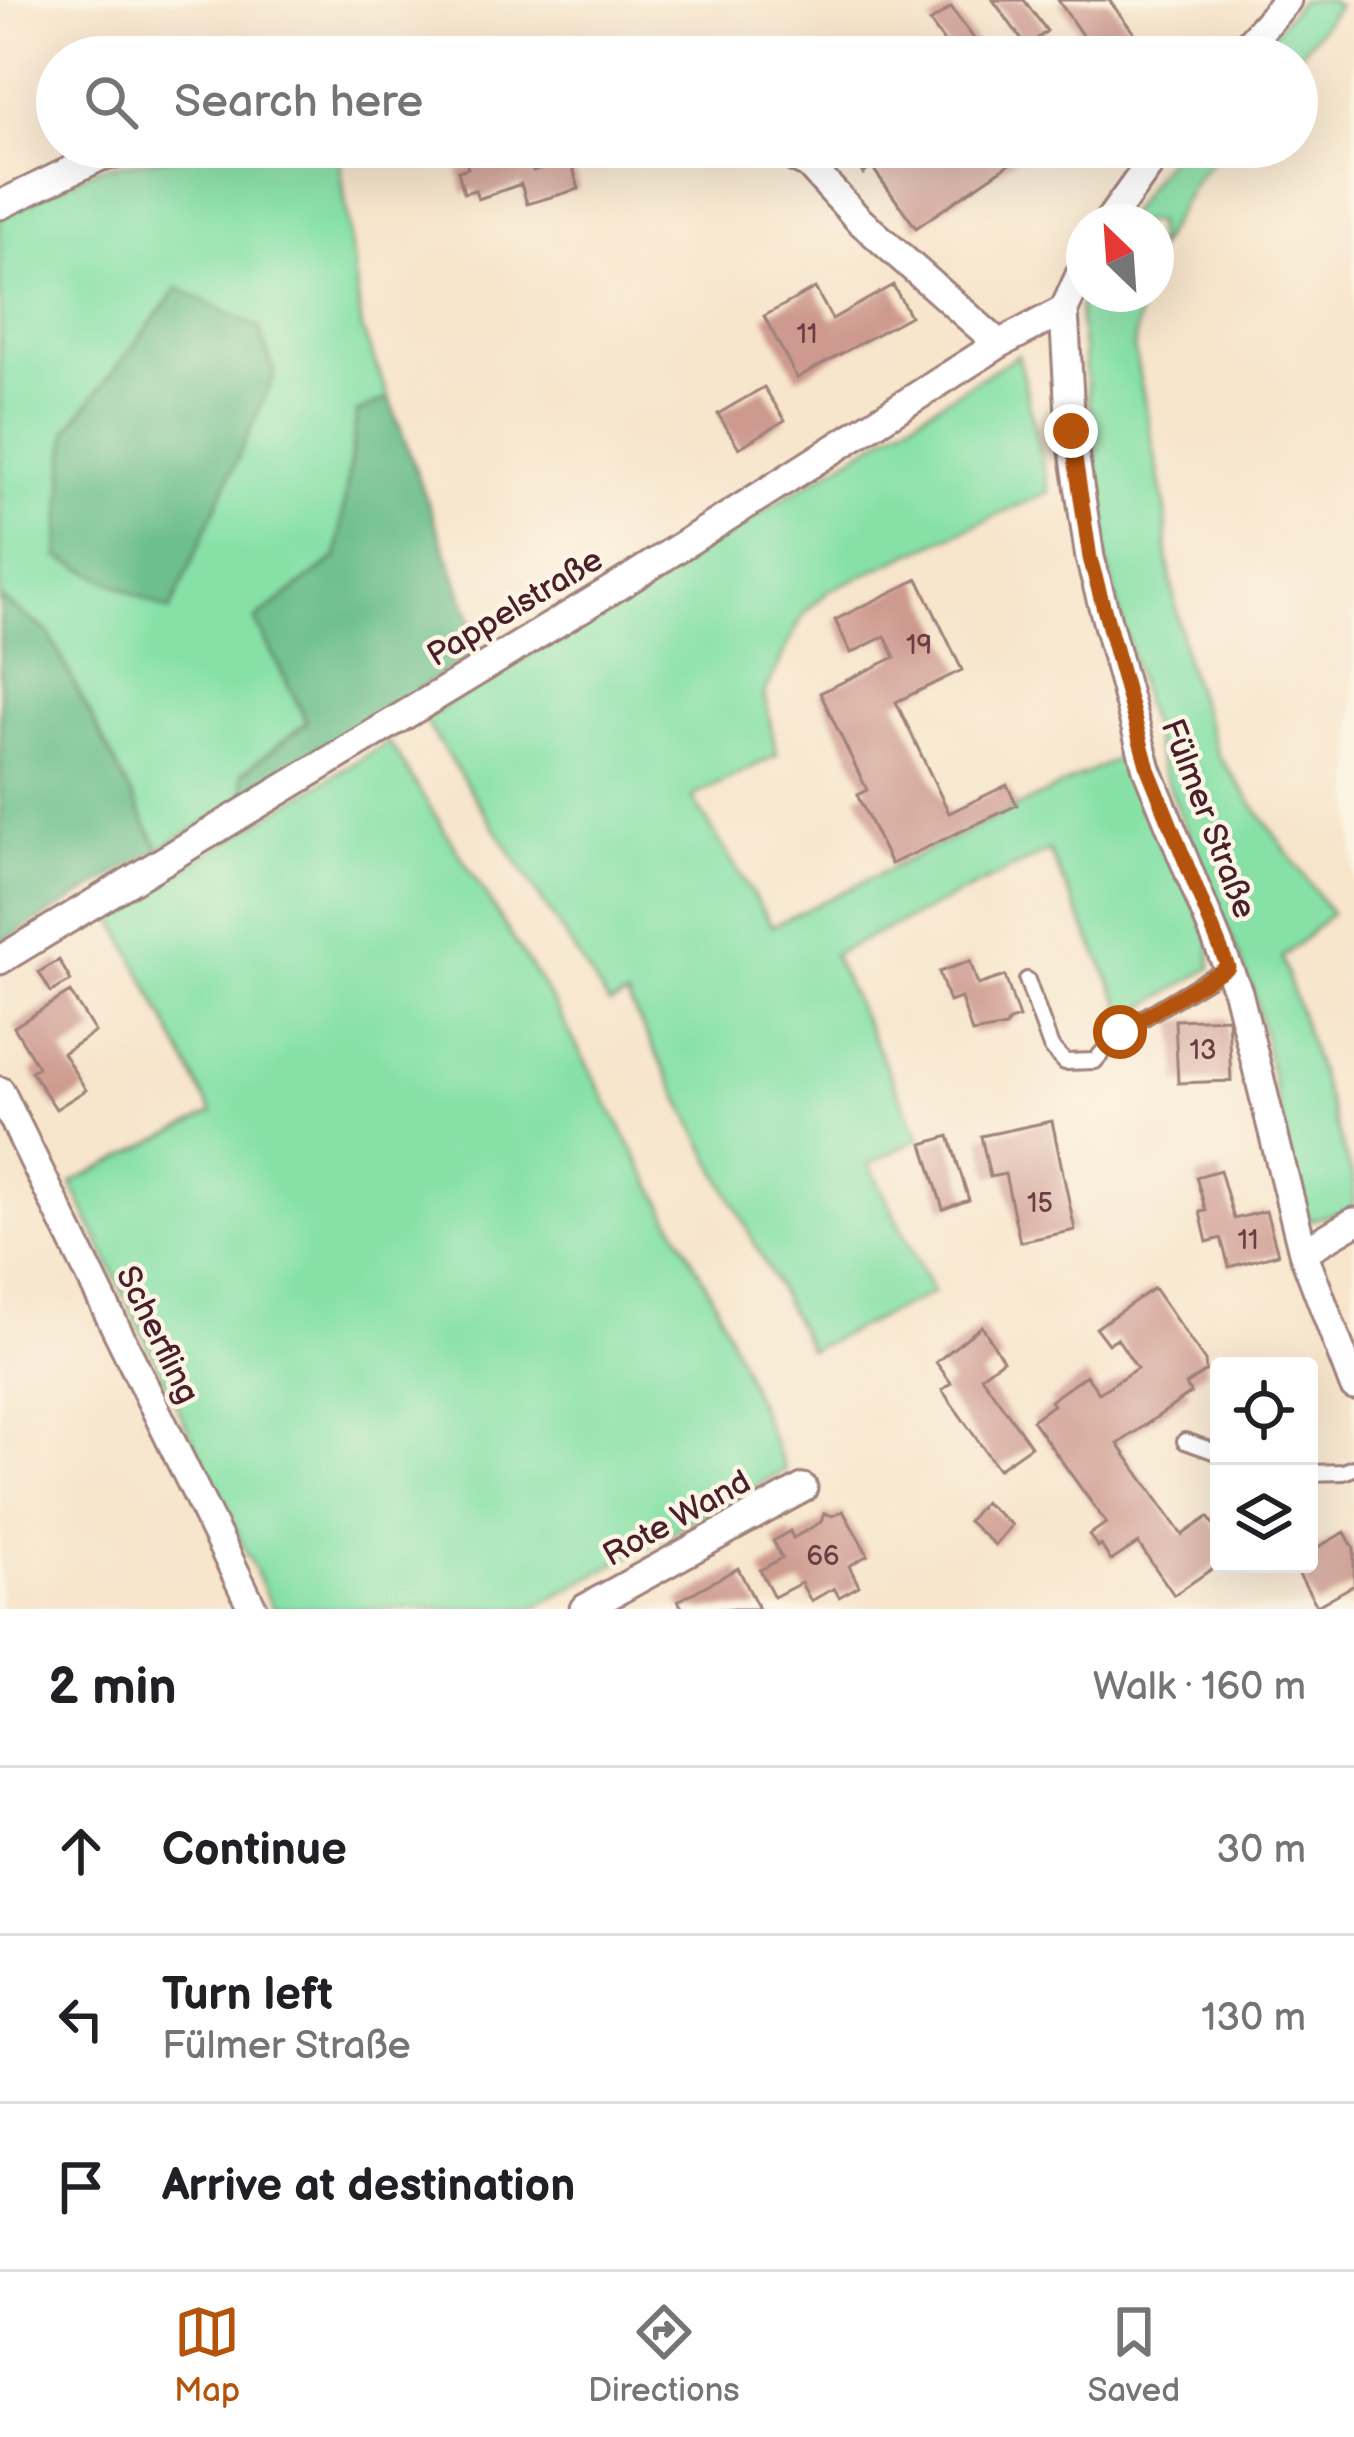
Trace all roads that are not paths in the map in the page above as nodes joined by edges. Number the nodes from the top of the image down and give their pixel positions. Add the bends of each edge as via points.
1 (1287, 0) edge
2 (1255, 36) edge
3 (76, 168) edge
4 (812, 168) edge
5 (1147, 168) edge
6 (1121, 204) edge
7 (0, 205) edge
8 (1066, 306) edge
9 (1064, 310) junction
10 (998, 344) junction
11 (0, 960) edge
12 (1228, 967) junction
13 (1027, 980) dead end
14 (0, 1090) edge
15 (1354, 1222) edge
16 (1303, 1252) junction
17 (1354, 1386) edge
18 (1185, 1441) dead end
19 (1210, 1450) edge
20 (1354, 1468) edge
21 (1318, 1473) edge
22 (803, 1488) dead end
23 (253, 1609) edge
24 (584, 1609) edge

1 - 2 street
3 - 7 street
4 - 10 street
5 - 6 street
8 - 9 street, Fülmer Straße
9 - 10 street, Pappelstraße
9 - 12 street, Fülmer Straße via 1090,558 1148,769
10 - 11 street, Pappelstraße via 631,578
12 - 13 lane via 1082,1064 1065,1062 1051,1047
12 - 16 street, Fülmer Straße
14 - 23 street, Scherfling
15 - 16 street
16 - 17 street, Fülmer Straße
18 - 19 lane
20 - 21 lane
22 - 24 street, Rote Wand

